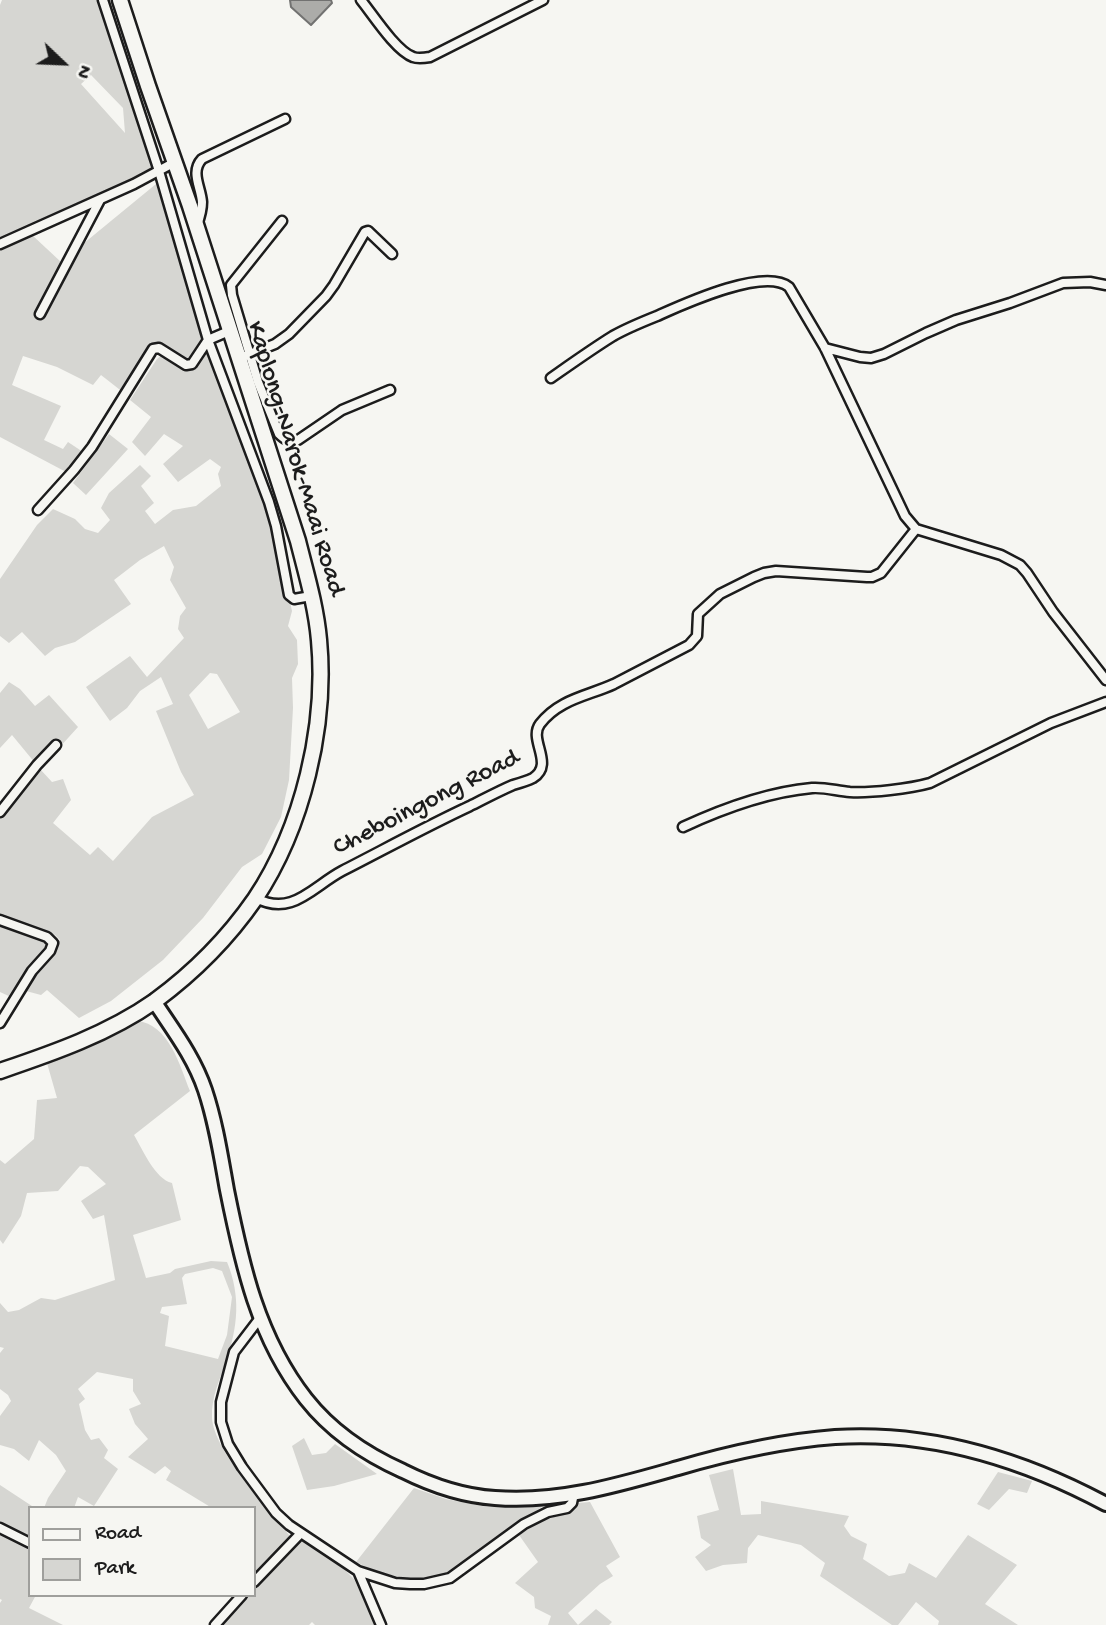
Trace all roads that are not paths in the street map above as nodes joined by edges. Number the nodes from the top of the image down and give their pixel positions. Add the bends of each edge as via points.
1 (120, 0) edge
2 (361, 0) edge
3 (543, 0) edge
4 (104, 2) edge
5 (285, 119) dead end
6 (175, 162) junction
7 (159, 171) junction
8 (100, 200) junction
9 (282, 221) dead end
10 (197, 226) junction
11 (0, 244) edge
12 (392, 254) dead end
13 (1106, 285) edge
14 (40, 314) dead end
15 (229, 331) junction
16 (208, 340) junction
17 (825, 348) junction
18 (244, 356) junction
19 (551, 378) dead end
20 (390, 390) dead end
21 (38, 510) dead end
22 (916, 530) junction
23 (298, 541) junction
24 (280, 547) junction
25 (312, 596) junction
26 (1106, 680) edge
27 (1106, 702) edge
28 (56, 746) dead end
29 (0, 812) edge
30 (683, 827) dead end
31 (256, 898) junction
32 (0, 920) edge
33 (154, 1001) junction
34 (0, 1023) edge
35 (0, 1071) edge
36 (260, 1318) junction
37 (574, 1493) junction
38 (1106, 1504) edge
39 (0, 1528) edge
40 (300, 1534) junction
41 (28, 1542) edge
42 (358, 1571) junction
43 (256, 1580) edge
44 (240, 1597) edge
45 (215, 1625) edge
46 (381, 1625) edge

1 - 4 street
1 - 6 highway, Kaplong-Narok-Maai Road
2 - 3 street via 401,50 420,59
4 - 7 street
5 - 10 street via 196,166 202,200
6 - 7 street
6 - 10 highway, Kaplong-Narok-Maai Road
7 - 8 street
7 - 16 street
8 - 11 street
8 - 14 street
9 - 18 street via 231,285
10 - 15 highway, Kaplong-Narok-Maai Road
12 - 18 street via 366,231 326,296 289,334
13 - 17 street via 1063,283 956,320 871,358
15 - 16 street
15 - 18 highway, Kaplong-Narok-Maai Road
16 - 21 street via 192,364 186,365 159,348 153,349 92,447
16 - 24 street via 263,485
17 - 19 street via 789,287 761,281 692,300 614,335
17 - 22 street via 905,516
18 - 20 street via 285,440 298,440 342,410
18 - 23 highway, Kaplong-Narok-Maai Road
22 - 26 street via 1020,565
22 - 31 street, Cheboingong Road via 884,570 872,577 776,571 720,594 698,614 697,636 690,645 568,701 540,724 537,736 542,763 533,778 342,871 299,900 272,904
23 - 24 street
23 - 25 highway, Kaplong-Narok-Maai Road
24 - 25 street via 291,598
25 - 31 highway, Kaplong-Narok-Maai Road via 321,664 314,750 295,816
27 - 30 street via 1051,723 930,783 778,794
28 - 29 street
31 - 33 highway, Kaplong-Narok-Maai Road via 222,940
32 - 34 street via 53,943
33 - 35 highway, Kaplong-Narok-Maai Road via 78,1043
33 - 36 main road via 184,1045 206,1091 246,1276
36 - 37 main road via 274,1350 307,1401 367,1453 424,1481 482,1496 505,1499
36 - 40 street via 234,1352 221,1402 221,1422 242,1467 276,1513
37 - 38 main road via 757,1449 869,1436 993,1455
37 - 42 street via 567,1508 524,1524 450,1578 424,1584 395,1583
39 - 41 street
40 - 42 street
40 - 43 street
42 - 46 street
44 - 45 street

